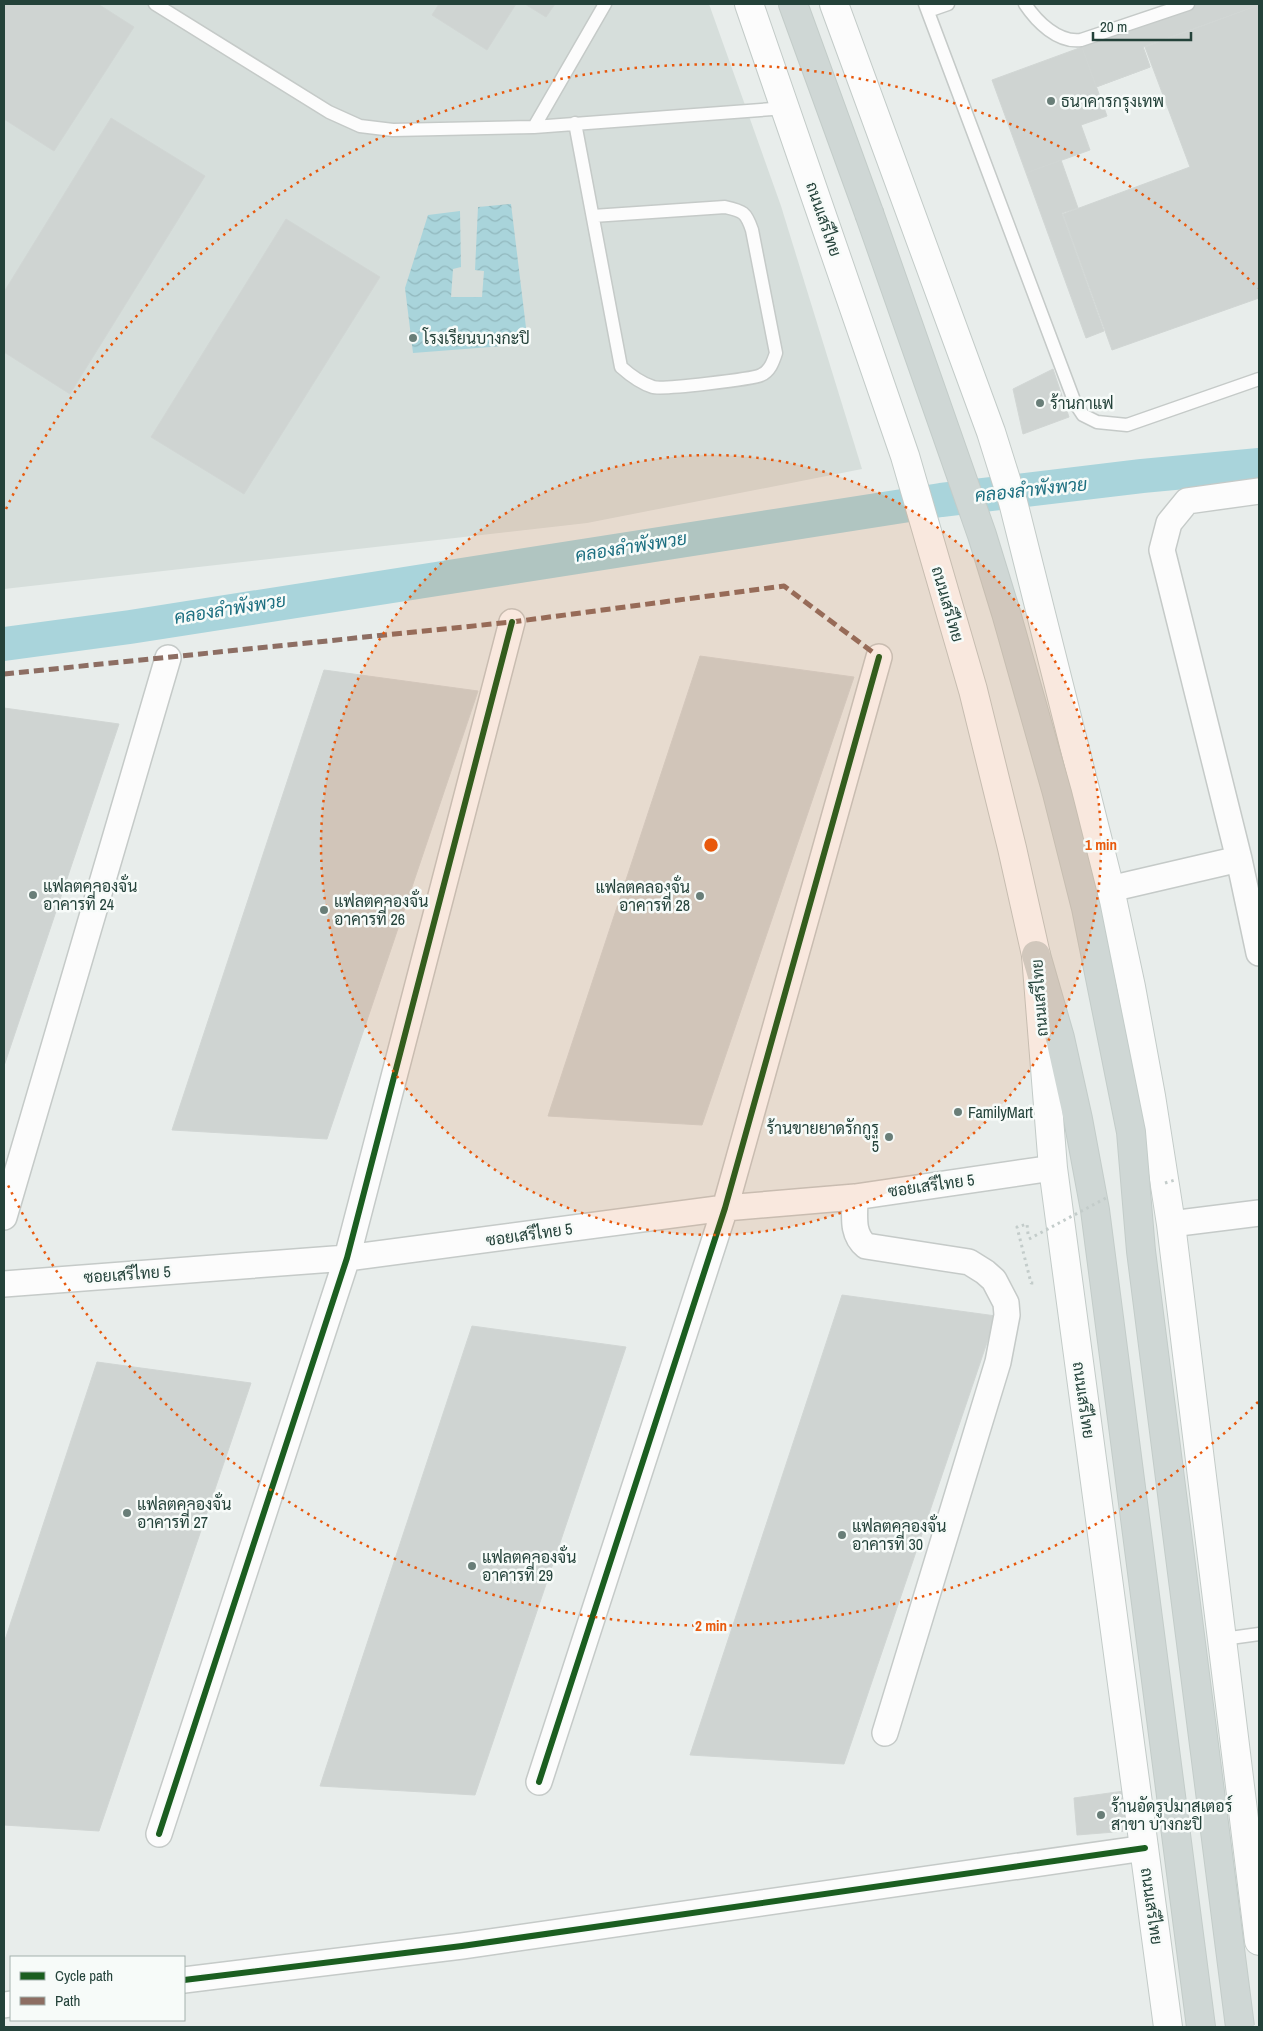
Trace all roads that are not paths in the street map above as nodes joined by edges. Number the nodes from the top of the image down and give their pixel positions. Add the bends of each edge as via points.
1 (155, 4) edge
2 (605, 4) edge
3 (749, 4) edge
4 (793, 4) edge
5 (834, 4) edge
6 (948, 4) edge
7 (1026, 4) edge
8 (1188, 4) edge
9 (927, 7) edge
10 (786, 108) junction
11 (575, 123) junction
12 (534, 127) junction
13 (592, 216) junction
14 (1259, 379) edge
15 (1259, 491) edge
16 (512, 622) dead end
17 (879, 657) dead end
18 (168, 658) dead end
19 (1239, 859) junction
20 (1110, 889) junction
21 (1259, 953) edge
22 (1036, 955) junction
23 (1053, 1168) junction
24 (855, 1197) junction
25 (725, 1208) junction
26 (1259, 1213) edge
27 (4, 1217) edge
28 (1171, 1224) junction
29 (347, 1258) junction
30 (4, 1284) edge
31 (1259, 1634) edge
32 (1223, 1639) junction
33 (885, 1733) dead end
34 (539, 1782) dead end
35 (159, 1834) dead end
36 (1145, 1848) junction
37 (1259, 1941) edge
38 (185, 1980) edge
39 (1168, 2027) edge
40 (1202, 2027) edge
41 (1240, 2027) edge

1 - 12 lane via 329,112 360,126 393,130
2 - 12 lane
3 - 10 main road, ถนนเสรีไทย
4 - 41 main road, bridge via 982,535 1084,898 1131,1132 1141,1251
5 - 20 main road via 991,432 1013,502
6 - 9 lane
7 - 8 lane via 1045,26 1073,41
9 - 14 lane via 1074,403 1083,414 1097,422 1127,425
10 - 11 lane
10 - 22 main road, ถนนเสรีไทย via 905,456 926,527 973,690
11 - 12 lane
11 - 13 lane
13 - 13 lane via 621,366 637,381 655,388 706,384 761,376 771,367 776,353 752,230 747,216 740,210 725,207
15 - 19 street via 1187,501 1169,523 1162,550
16 - 29 street
17 - 25 street
18 - 27 street
19 - 20 street
19 - 21 street
20 - 28 main road via 1136,1014
22 - 23 main road, ถนนเสรีไทย
22 - 40 main road via 1060,1038 1095,1210
23 - 24 street, ซอยเสรีไทย 5
23 - 36 main road, ถนนเสรีไทย
24 - 25 street, ซอยเสรีไทย 5
24 - 33 street via 858,1240 866,1246 969,1262 994,1280 1006,1303 1007,1315 998,1362
25 - 29 street, ซอยเสรีไทย 5
25 - 34 street
26 - 28 street
28 - 32 main road
29 - 30 street, ซอยเสรีไทย 5
29 - 35 street
31 - 32 lane
32 - 37 main road
36 - 38 street via 462,1946
36 - 39 main road, ถนนเสรีไทย

